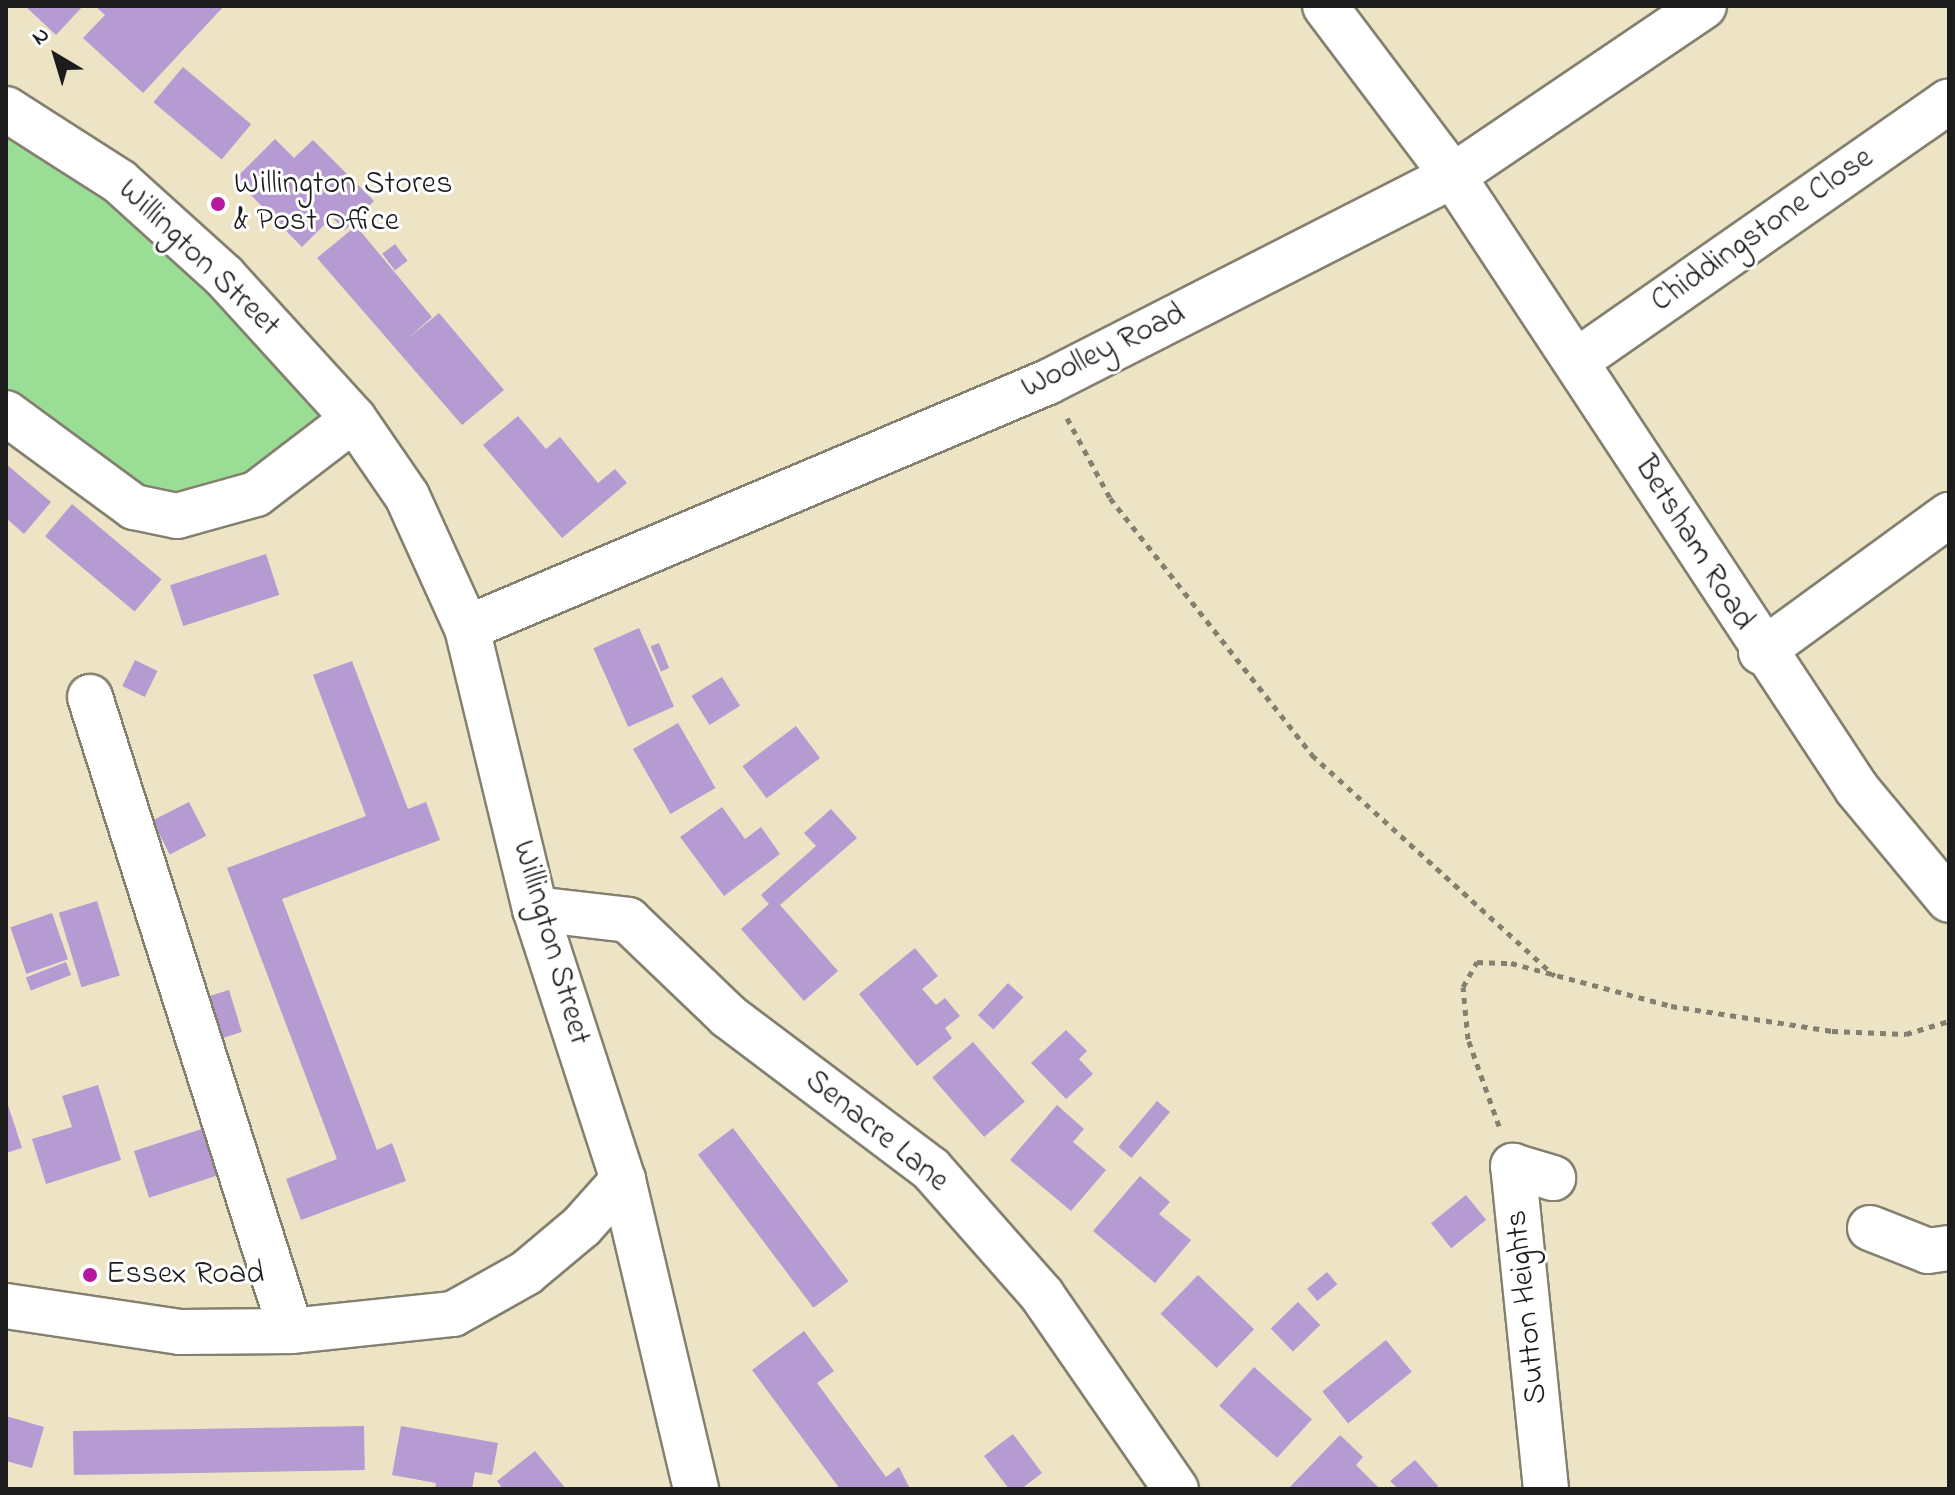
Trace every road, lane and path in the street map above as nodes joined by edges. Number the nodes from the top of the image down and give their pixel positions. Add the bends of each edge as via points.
1 (1325, 6) edge
2 (1704, 6) edge
3 (1949, 101) edge
4 (12, 123) edge
5 (1453, 176) junction
6 (1578, 360) junction
7 (1048, 382) junction
8 (6, 413) edge
9 (354, 419) junction
10 (1949, 515) edge
11 (467, 628) junction
12 (1761, 652) junction
13 (90, 697) dead end
14 (1949, 900) edge
15 (535, 909) junction
16 (1555, 976) junction
17 (1949, 1021) edge
18 (1533, 1172) joint
19 (623, 1180) junction
20 (1870, 1228) dead end
21 (1949, 1248) edge
22 (6, 1306) edge
23 (291, 1331) junction
24 (696, 1489) edge
25 (1176, 1489) edge
26 (1546, 1489) edge

1 - 5 street, Betsham Road
2 - 5 street, Woolley Road
3 - 6 street, Chiddingstone Close
4 - 9 street, Willington Street via 120,182 224,276
5 - 6 street, Betsham Road
5 - 7 street, Woolley Road
6 - 12 street, Betsham Road
7 - 11 street, Woolley Road
7 - 16 path via 1110,498 1312,755
8 - 9 street via 134,507 177,516 256,494
9 - 11 street, Willington Street via 407,496
10 - 12 street
11 - 15 street, Willington Street
12 - 14 street, Betsham Road via 1857,789
13 - 23 street
15 - 19 street, Willington Street
15 - 25 street, Senacre Lane via 628,920 728,1016 931,1169 1042,1295
16 - 17 path via 1671,1006 1832,1031 1906,1034
16 - 18 path via 1511,963 1477,962 1463,987 1468,1039
18 - 26 street, Sutton Heights
19 - 23 street via 582,1226 526,1273 453,1314
19 - 24 street, Willington Street
20 - 21 street via 1928,1251
22 - 23 street via 180,1332

